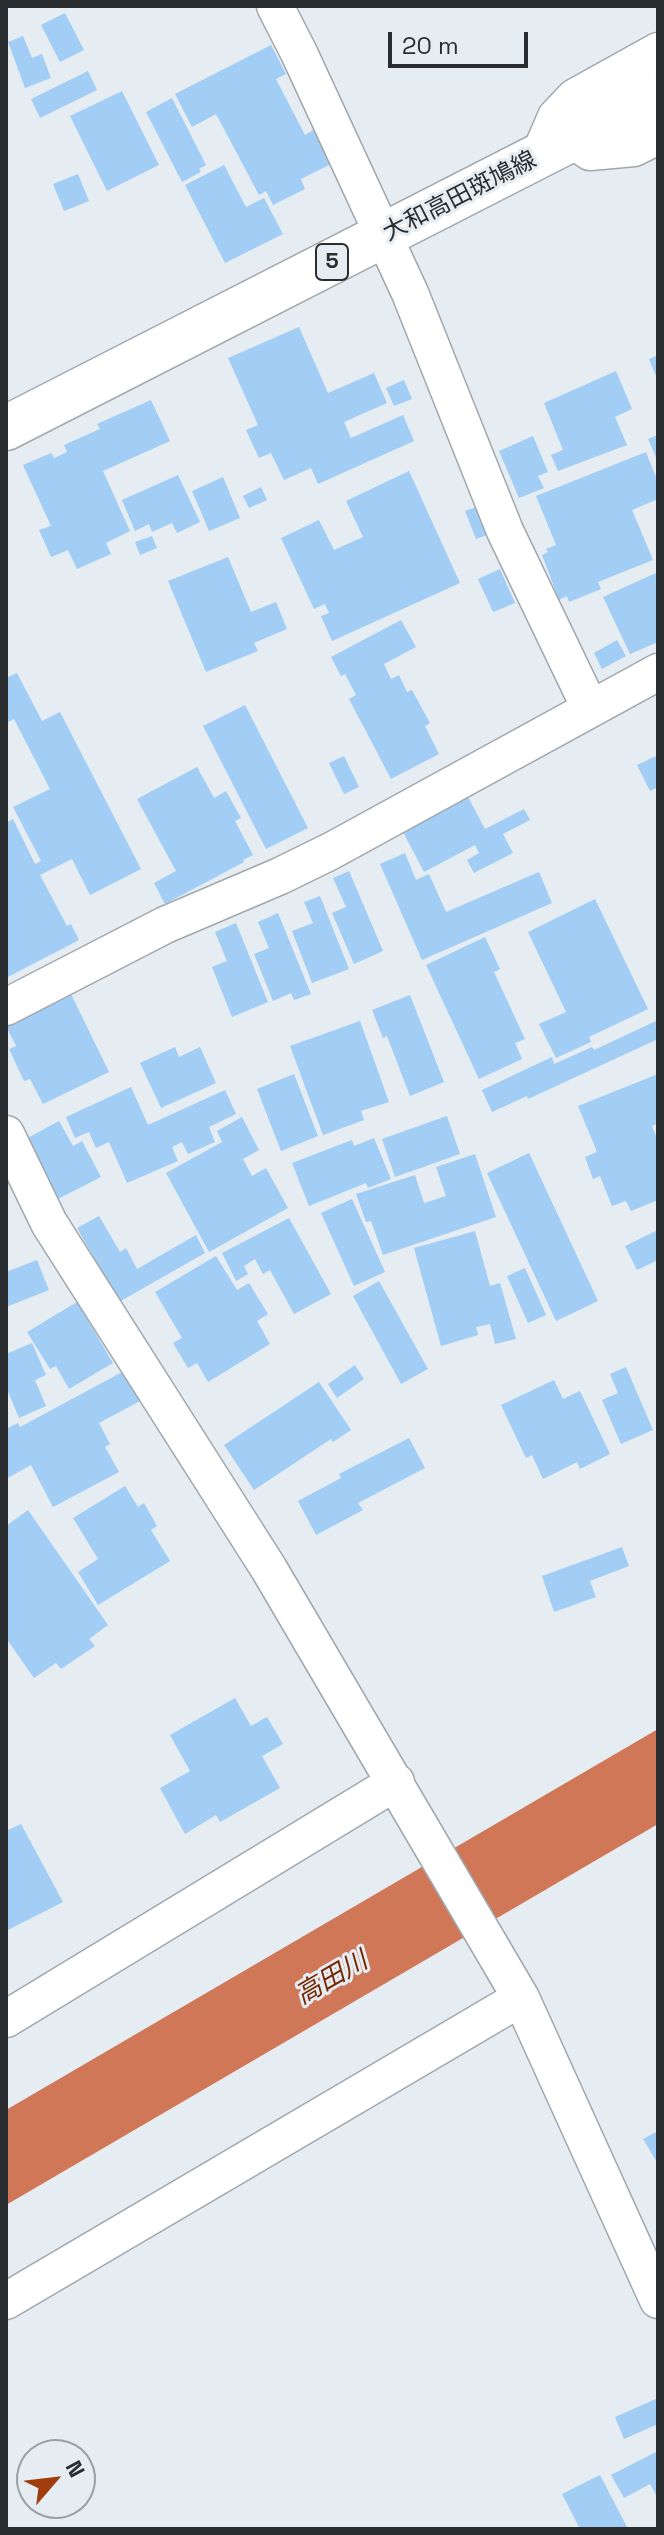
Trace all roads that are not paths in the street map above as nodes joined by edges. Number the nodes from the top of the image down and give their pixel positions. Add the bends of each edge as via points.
1 (275, 6) edge
2 (658, 51) edge
3 (658, 95) edge
4 (658, 136) edge
5 (556, 148) junction
6 (384, 236) junction
7 (6, 428) edge
8 (658, 672) edge
9 (590, 708) junction
10 (6, 1007) edge
11 (6, 1134) edge
12 (396, 1782) junction
13 (521, 1998) junction
14 (6, 2019) edge
15 (658, 2300) edge
16 (6, 2301) edge

1 - 6 street
2 - 5 street via 575,97 556,117
3 - 5 main road, 大和高田斑鳩線 / 5
4 - 5 street via 634,148
5 - 6 main road, 大和高田斑鳩線 / 5
6 - 7 main road, 大和高田斑鳩線 / 5
6 - 9 street via 505,531
8 - 9 street
9 - 10 street via 331,851 165,925
11 - 12 street via 49,1223 261,1556
12 - 13 street
12 - 14 street
13 - 15 street
13 - 16 street

